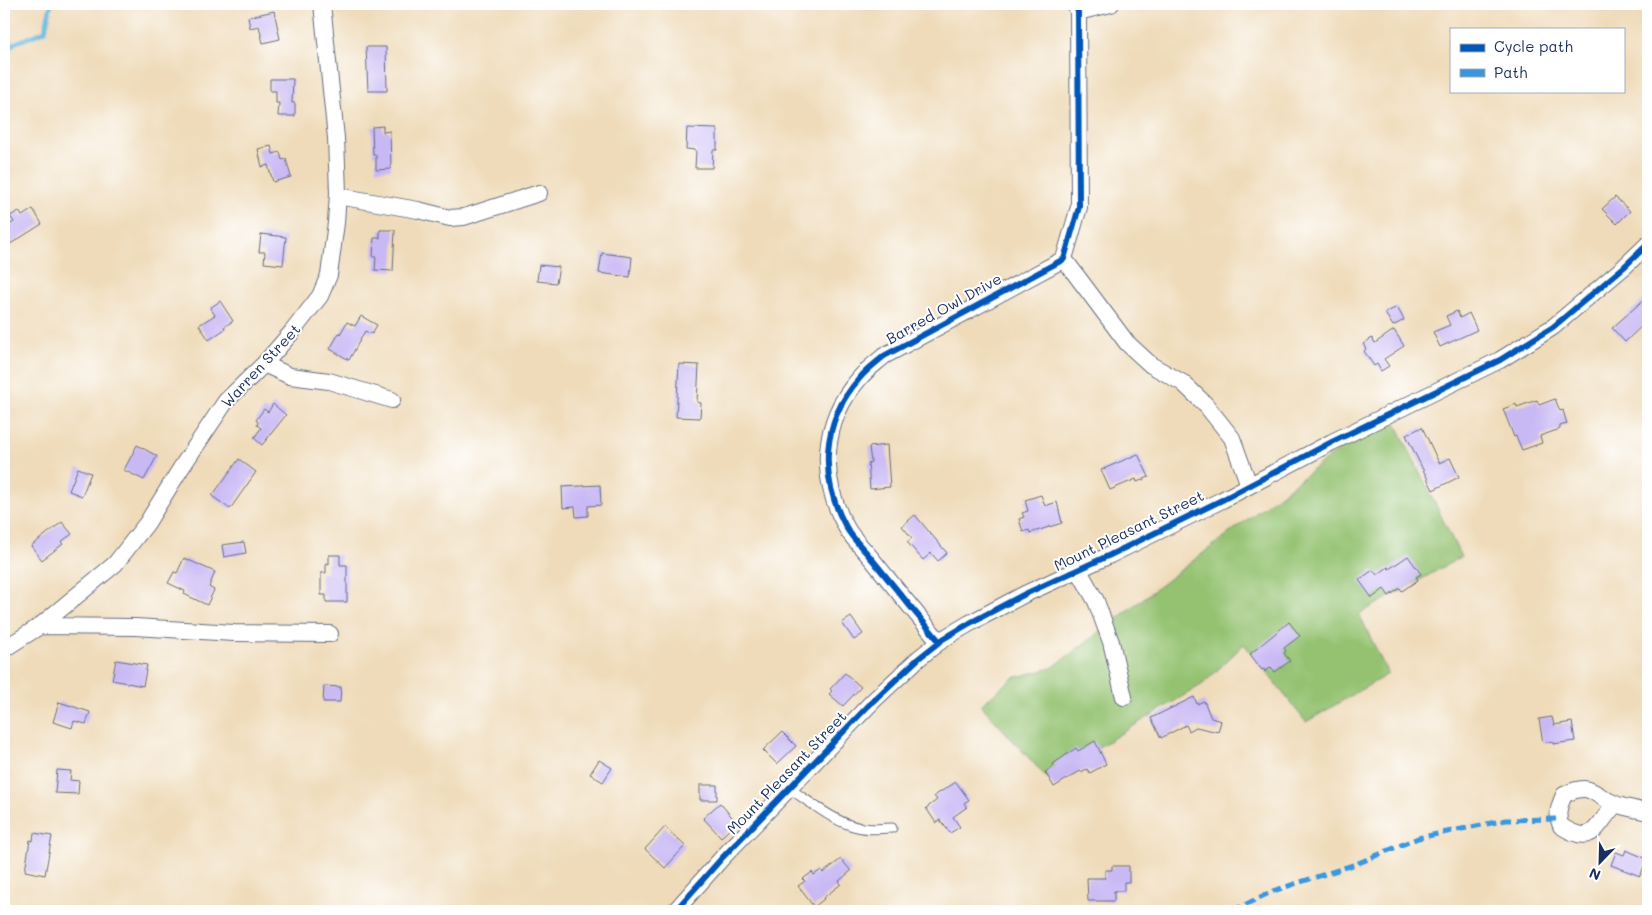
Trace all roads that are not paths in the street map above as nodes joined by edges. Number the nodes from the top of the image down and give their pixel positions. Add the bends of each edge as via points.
1 (322, 4) edge
2 (1111, 4) edge
3 (1077, 8) edge
4 (539, 193) dead end
5 (338, 196) junction
6 (1648, 244) edge
7 (1064, 259) junction
8 (264, 364) junction
9 (392, 400) dead end
10 (1249, 486) junction
11 (1078, 569) junction
12 (40, 626) junction
13 (330, 634) dead end
14 (940, 642) junction
15 (4, 649) edge
16 (1124, 697) dead end
17 (790, 789) junction
18 (1616, 804) dead end
19 (1648, 812) edge
20 (892, 828) dead end
21 (675, 911) edge

1 - 5 street, Warren Street via 336,138
2 - 3 street
3 - 7 street via 1080,207
4 - 5 street via 464,217 450,218
5 - 8 street, Warren Street via 329,275 320,296
6 - 10 street, Mount Pleasant Street via 1577,308 1527,345
7 - 10 street via 1127,343 1151,365 1183,383 1205,404 1232,438
7 - 14 street, Barred Owl Drive via 884,356 859,378 840,405 830,432 829,481 847,528
8 - 9 street via 290,376 329,381
8 - 12 street, Warren Street via 226,401 147,523 115,564
10 - 11 street, Mount Pleasant Street
11 - 14 street, Mount Pleasant Street via 997,608
11 - 16 street via 1096,601 1111,642
12 - 13 street via 135,627 234,634
12 - 15 street, Warren Street
14 - 17 street, Mount Pleasant Street via 896,679
17 - 20 lane via 849,825 867,829
17 - 21 street, Mount Pleasant Street
18 - 19 street

